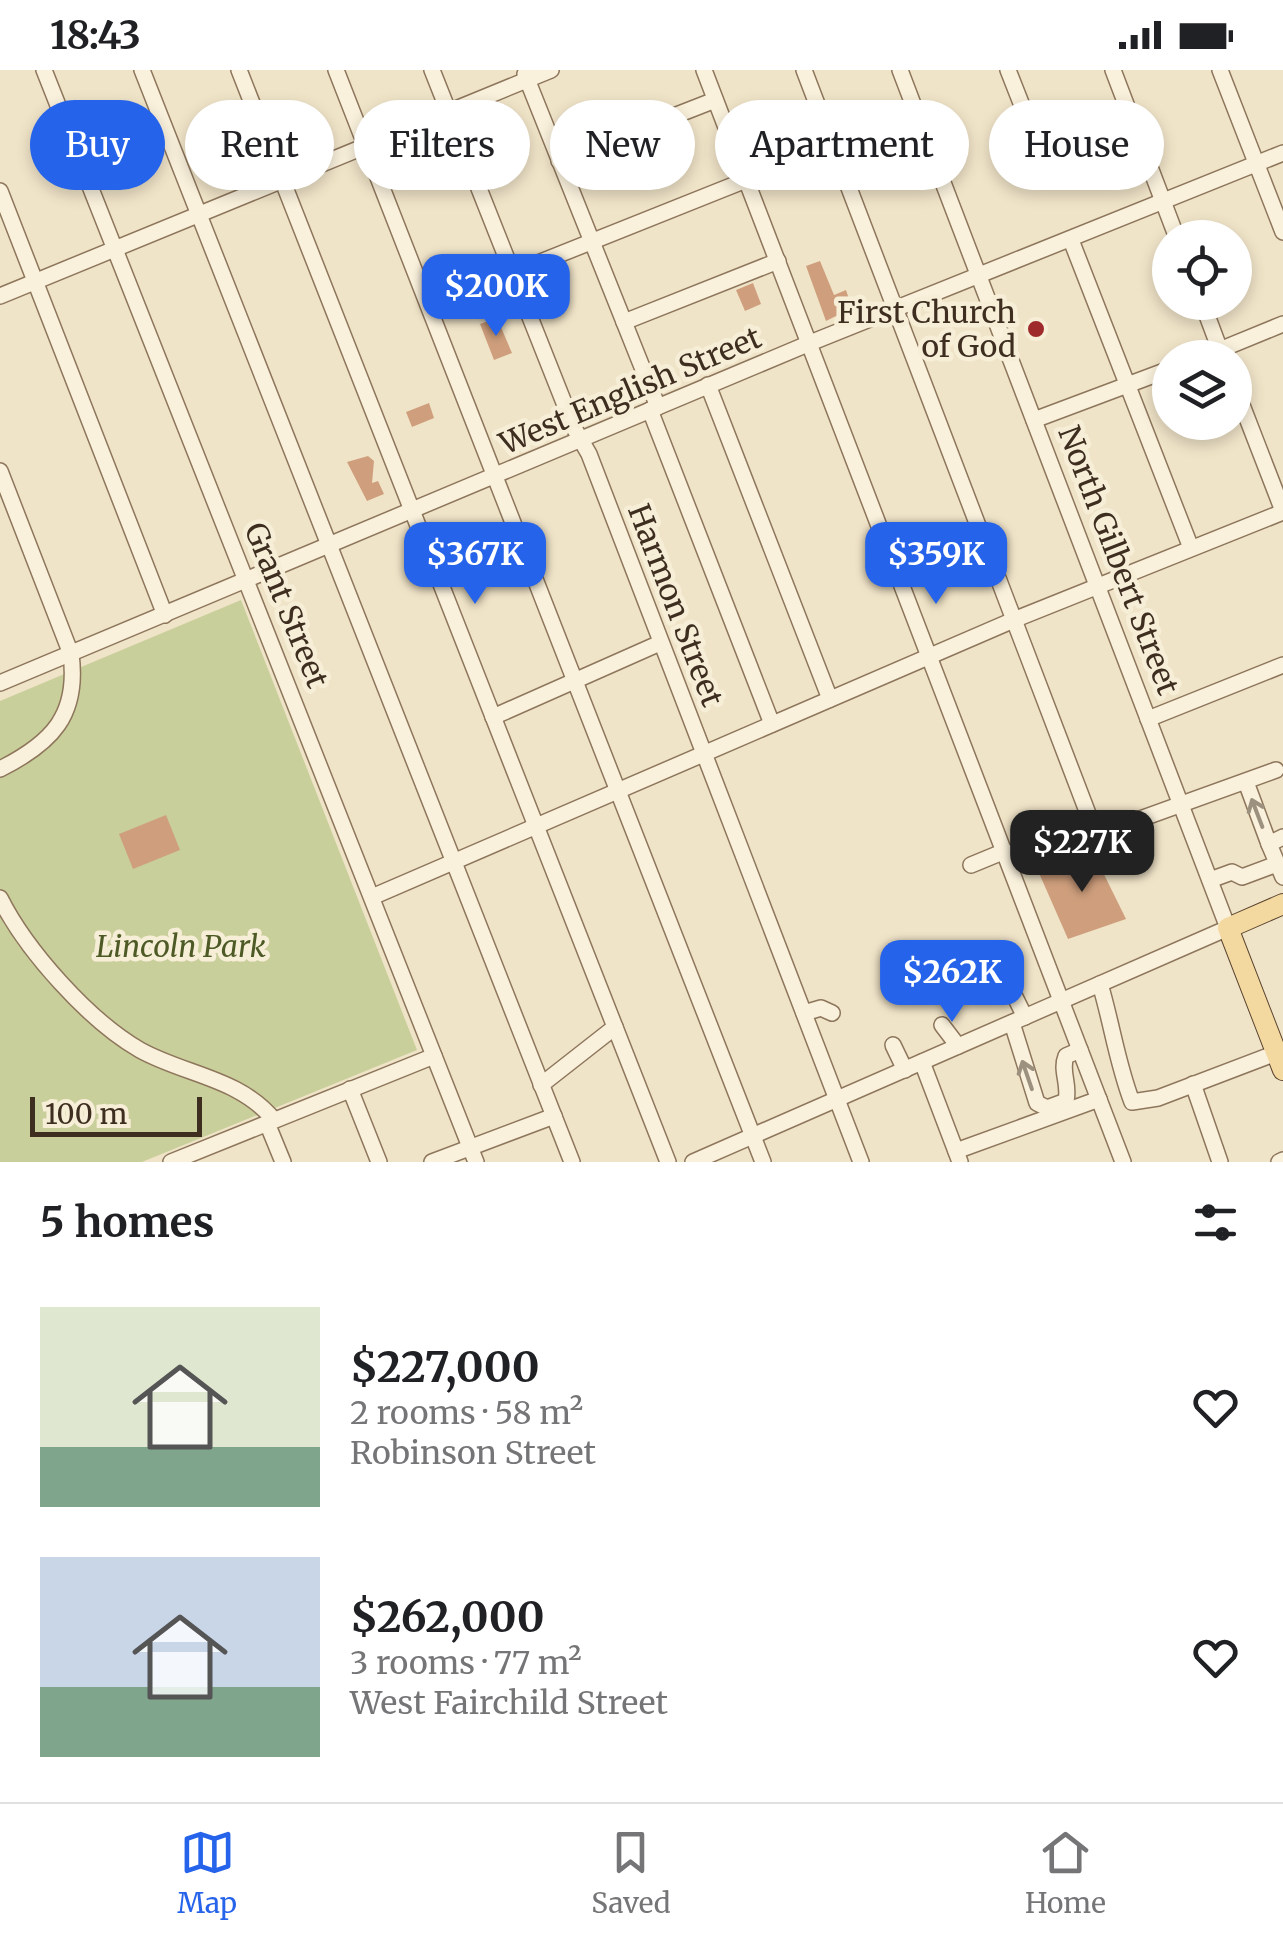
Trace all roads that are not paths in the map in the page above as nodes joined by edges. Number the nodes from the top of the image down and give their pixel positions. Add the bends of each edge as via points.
1 (44, 70) edge
2 (142, 70) edge
3 (238, 70) edge
4 (336, 70) edge
5 (432, 70) edge
6 (551, 70) edge
7 (704, 70) edge
8 (804, 70) edge
9 (900, 70) edge
10 (1008, 70) edge
11 (1112, 70) edge
12 (1220, 70) edge
13 (525, 75) edge
14 (250, 100) edge
15 (444, 100) edge
16 (472, 100) edge
17 (715, 100) joint
18 (1020, 100) edge
19 (695, 108) edge
20 (354, 114) edge
21 (550, 138) edge
22 (1283, 154) edge
23 (1258, 164) junction
24 (254, 190) edge
25 (287, 190) edge
26 (384, 190) edge
27 (480, 190) edge
28 (571, 190) edge
29 (721, 190) edge
30 (750, 190) edge
31 (0, 191) edge
32 (1163, 202) junction
33 (199, 214) junction
34 (1170, 220) edge
35 (1283, 232) edge
36 (1071, 240) junction
37 (592, 241) junction
38 (114, 248) junction
39 (778, 261) junction
40 (513, 273) junction
41 (981, 276) junction
42 (36, 280) junction
43 (0, 296) edge
44 (894, 310) junction
45 (624, 322) junction
46 (1283, 324) edge
47 (1249, 340) edge
48 (810, 343) junction
49 (1152, 375) edge
50 (1128, 384) junction
51 (708, 386) junction
52 (654, 408) junction
53 (1034, 420) junction
54 (1252, 432) edge
55 (581, 441) junction
56 (498, 477) junction
57 (2, 481) edge
58 (414, 512) junction
59 (1283, 512) edge
60 (330, 546) junction
61 (1191, 548) junction
62 (248, 581) junction
63 (1097, 586) junction
64 (165, 615) junction
65 (1016, 620) junction
66 (660, 643) junction
67 (70, 654) junction
68 (931, 656) junction
69 (1283, 665) edge
70 (576, 680) junction
71 (0, 683) edge
72 (830, 699) junction
73 (493, 717) junction
74 (1148, 720) junction
75 (772, 724) junction
76 (704, 754) junction
77 (0, 770) edge
78 (1276, 770) dead end
79 (1246, 782) junction
80 (617, 791) junction
81 (1180, 803) junction
82 (538, 827) junction
83 (1095, 832) junction
84 (1276, 841) edge
85 (1008, 859) junction
86 (452, 864) junction
87 (971, 864) dead end
88 (1280, 870) edge
89 (1210, 880) junction
90 (372, 897) junction
91 (0, 898) edge
92 (1283, 904) edge
93 (1228, 928) junction
94 (1100, 984) junction
95 (1013, 993) dead end
96 (1061, 1002) junction
97 (804, 1013) junction
98 (832, 1013) dead end
99 (1018, 1020) junction
100 (942, 1024) dead end
101 (616, 1026) junction
102 (893, 1045) dead end
103 (958, 1046) junction
104 (1278, 1047) edge
105 (1080, 1050) junction
106 (434, 1056) junction
107 (922, 1062) junction
108 (905, 1070) junction
109 (1193, 1084) junction
110 (541, 1085) junction
111 (350, 1090) junction
112 (838, 1098) junction
113 (1132, 1102) junction
114 (1101, 1106) junction
115 (554, 1116) junction
116 (271, 1122) junction
117 (753, 1136) junction
118 (473, 1154) edge
119 (958, 1156) edge
120 (181, 1160) edge
121 (283, 1162) edge
122 (379, 1162) edge
123 (432, 1162) edge
124 (572, 1162) edge
125 (668, 1162) edge
126 (693, 1162) edge
127 (763, 1162) edge
128 (861, 1162) edge
129 (1123, 1162) edge
130 (1220, 1162) edge

1 - 38 street, Grant Street
2 - 33 street
3 - 14 street
4 - 20 street
5 - 15 street, Harmon Street
6 - 13 street
7 - 17 street
8 - 44 street
9 - 41 street, North Gilbert Street
10 - 18 street
11 - 32 street
12 - 23 street
13 - 16 street
13 - 21 street
17 - 19 street
22 - 23 street, West English Street
23 - 32 street, West English Street
23 - 35 street
24 - 33 street
25 - 58 street
26 - 56 street
27 - 40 street, Harmon Street
28 - 37 street
29 - 37 street
30 - 39 street
31 - 42 street
32 - 34 street
32 - 36 street, West English Street
33 - 38 street
33 - 60 street
36 - 41 street, West English Street
36 - 50 street
37 - 40 street
37 - 45 street
38 - 42 street
38 - 62 street, Grant Street
39 - 45 street
39 - 48 street
40 - 55 street, Harmon Street
41 - 44 street, West English Street
41 - 53 street, North Gilbert Street
42 - 43 street
42 - 64 street
44 - 48 street, West English Street
44 - 65 street
45 - 52 street
46 - 47 street
48 - 51 street, West English Street
48 - 68 street
49 - 50 street
50 - 53 street
50 - 61 street
51 - 52 street, West English Street
51 - 72 street
52 - 55 street, West English Street
52 - 75 street
53 - 63 street, North Gilbert Street
54 - 59 street
55 - 56 street, West English Street
55 - 66 street, Harmon Street
56 - 58 street, West English Street
56 - 70 street
57 - 67 street
58 - 60 street, West English Street
58 - 73 street
59 - 61 street
60 - 62 street, West English Street
60 - 86 street
61 - 63 street
62 - 64 street, West English Street
62 - 90 street, Grant Street
63 - 65 street
63 - 74 street, North Gilbert Street
64 - 67 street, West English Street
65 - 68 street
65 - 83 street
66 - 70 street
66 - 76 street, Harmon Street
67 - 71 street, West English Street
67 - 77 street via 74,684 64,718 30,755
68 - 72 street
68 - 85 street
69 - 74 street
70 - 73 street
70 - 80 street
72 - 75 street
73 - 82 street
74 - 81 street, North Gilbert Street
75 - 76 street
76 - 80 street
76 - 97 street, Harmon Street
78 - 79 street
79 - 81 street
84 -> 79 street
80 - 82 street
80 - 117 street
81 - 83 street via 1106,834
81 - 89 street, North Gilbert Street
82 - 86 street
82 - 101 street
83 - 85 street
84 - 88 street
85 - 87 street
85 - 96 street
86 - 90 street
86 - 110 street
88 - 89 street
89 - 93 street, North Gilbert Street
90 - 106 street, Grant Street
91 - 116 street via 38,956 138,1049 242,1091
92 - 93 main road
93 - 94 street
93 - 104 main road, North Gilbert Street
94 - 96 street
94 - 113 street
95 - 99 street
96 - 99 street
96 - 105 street
97 - 98 street
97 - 112 street, Harmon Street
99 - 103 street
105 -> 99 street via 1062,1065 1070,1087 1066,1101 1048,1108 1037,1103
100 - 103 street
101 - 110 street
101 - 125 street
102 - 108 street
103 - 107 street
104 - 109 street
105 - 114 street
106 - 111 street
106 - 118 street, Grant Street
107 - 108 street
107 - 119 street
108 - 112 street
109 - 113 street
109 - 130 street
110 - 115 street
111 - 116 street
111 - 122 street
112 - 117 street
112 - 128 street, Harmon Street
113 - 114 street
114 - 119 street
114 - 129 street
115 - 118 street
115 - 124 street
116 - 120 street
116 - 121 street
117 - 126 street
117 - 127 street
118 - 123 street

